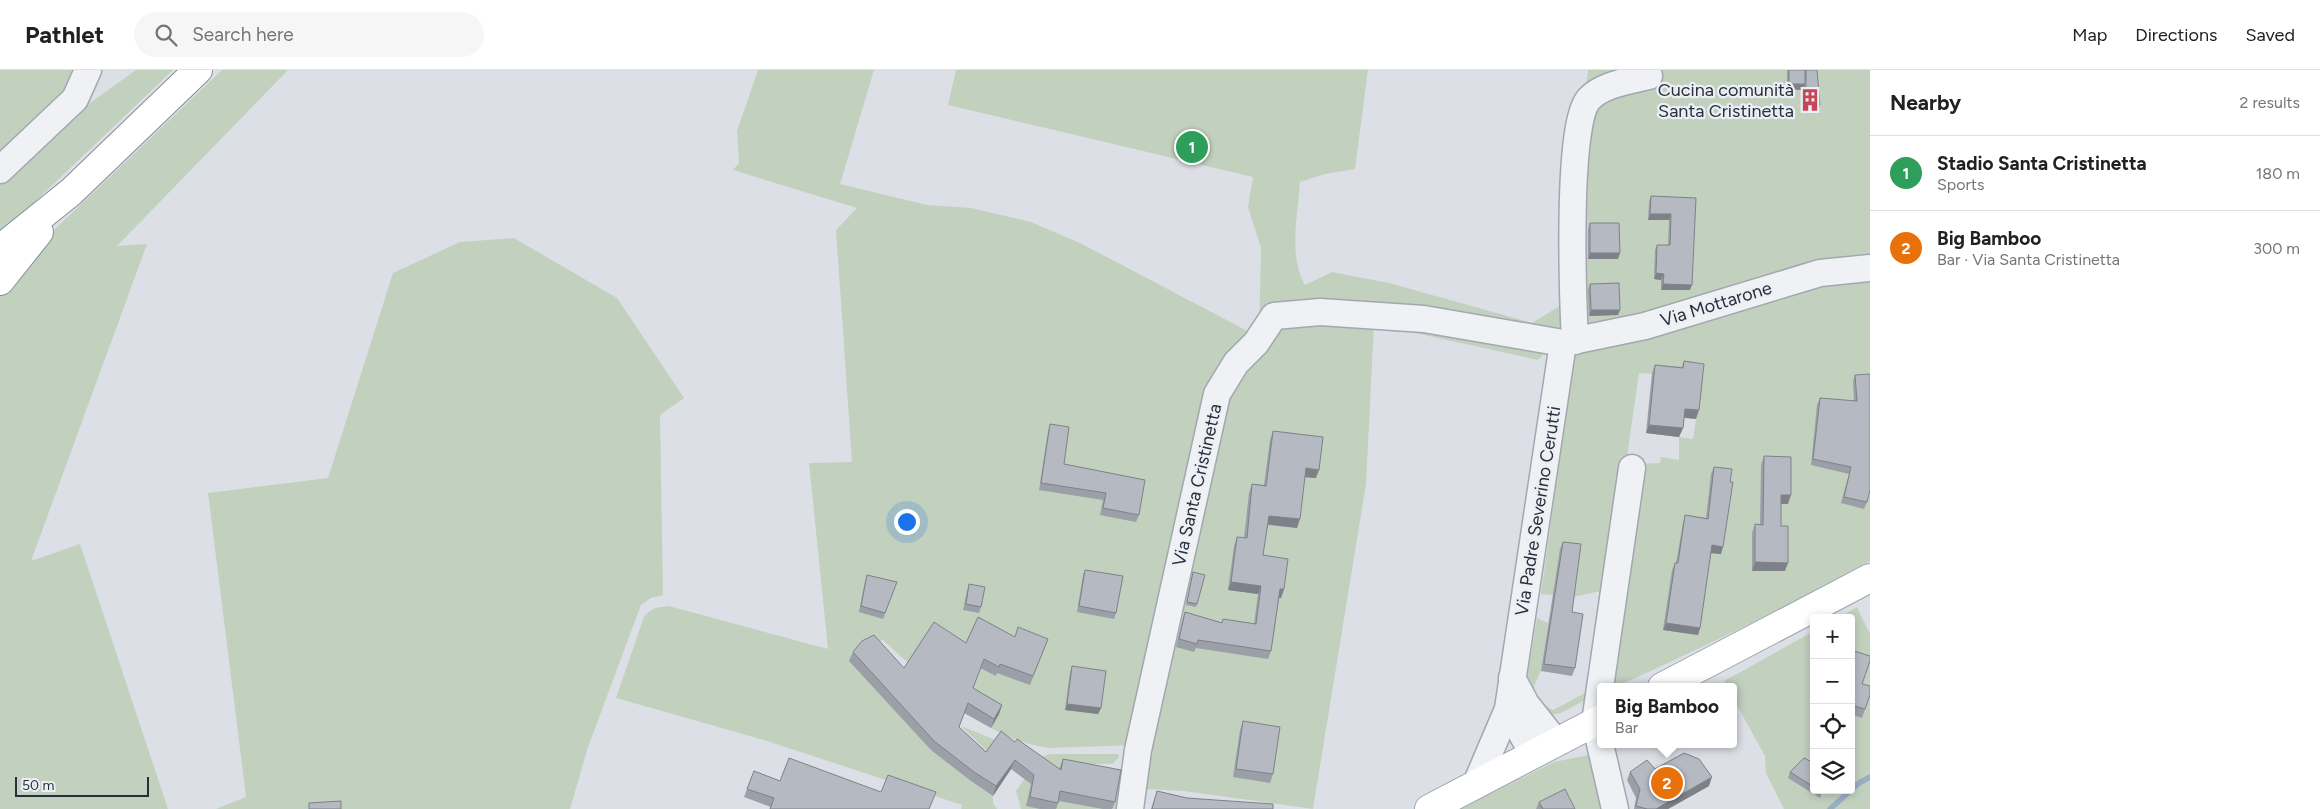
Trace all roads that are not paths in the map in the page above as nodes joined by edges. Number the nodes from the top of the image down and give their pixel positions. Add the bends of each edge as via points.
1 (88, 70) edge
2 (198, 70) edge
3 (1649, 76) dead end
4 (0, 170) edge
5 (71, 192) junction
6 (0, 249) edge
7 (1870, 268) edge
8 (0, 280) edge
9 (1569, 342) junction
10 (1632, 468) dead end
11 (1870, 578) edge
12 (1512, 678) junction
13 (1603, 683) edge
14 (1670, 683) edge
15 (1508, 709) junction
16 (1597, 721) edge
17 (1544, 748) junction
18 (1603, 748) edge
19 (1476, 784) junction
20 (1130, 809) edge
21 (1429, 809) edge
22 (1615, 809) edge

1 - 4 street via 75,99
2 - 5 main road
3 - 9 street, Via Padre Severino Cerutti via 1610,86 1588,99 1579,119
5 - 6 main road
5 - 8 main road
7 - 9 street, Via Mottarone via 1820,273 1645,326
9 - 12 street, Via Padre Severino Cerutti
9 - 20 street, Via Santa Cristinetta via 1424,319 1320,312 1274,316 1256,343 1236,363 1217,394 1138,750
10 - 13 street
11 - 14 main road
12 - 15 street, Via Padre Severino Cerutti
12 - 17 street
15 - 17 street
15 - 19 street, Via Padre Severino Cerutti
16 - 17 main road
17 - 19 main road
18 - 22 street
19 - 21 main road

